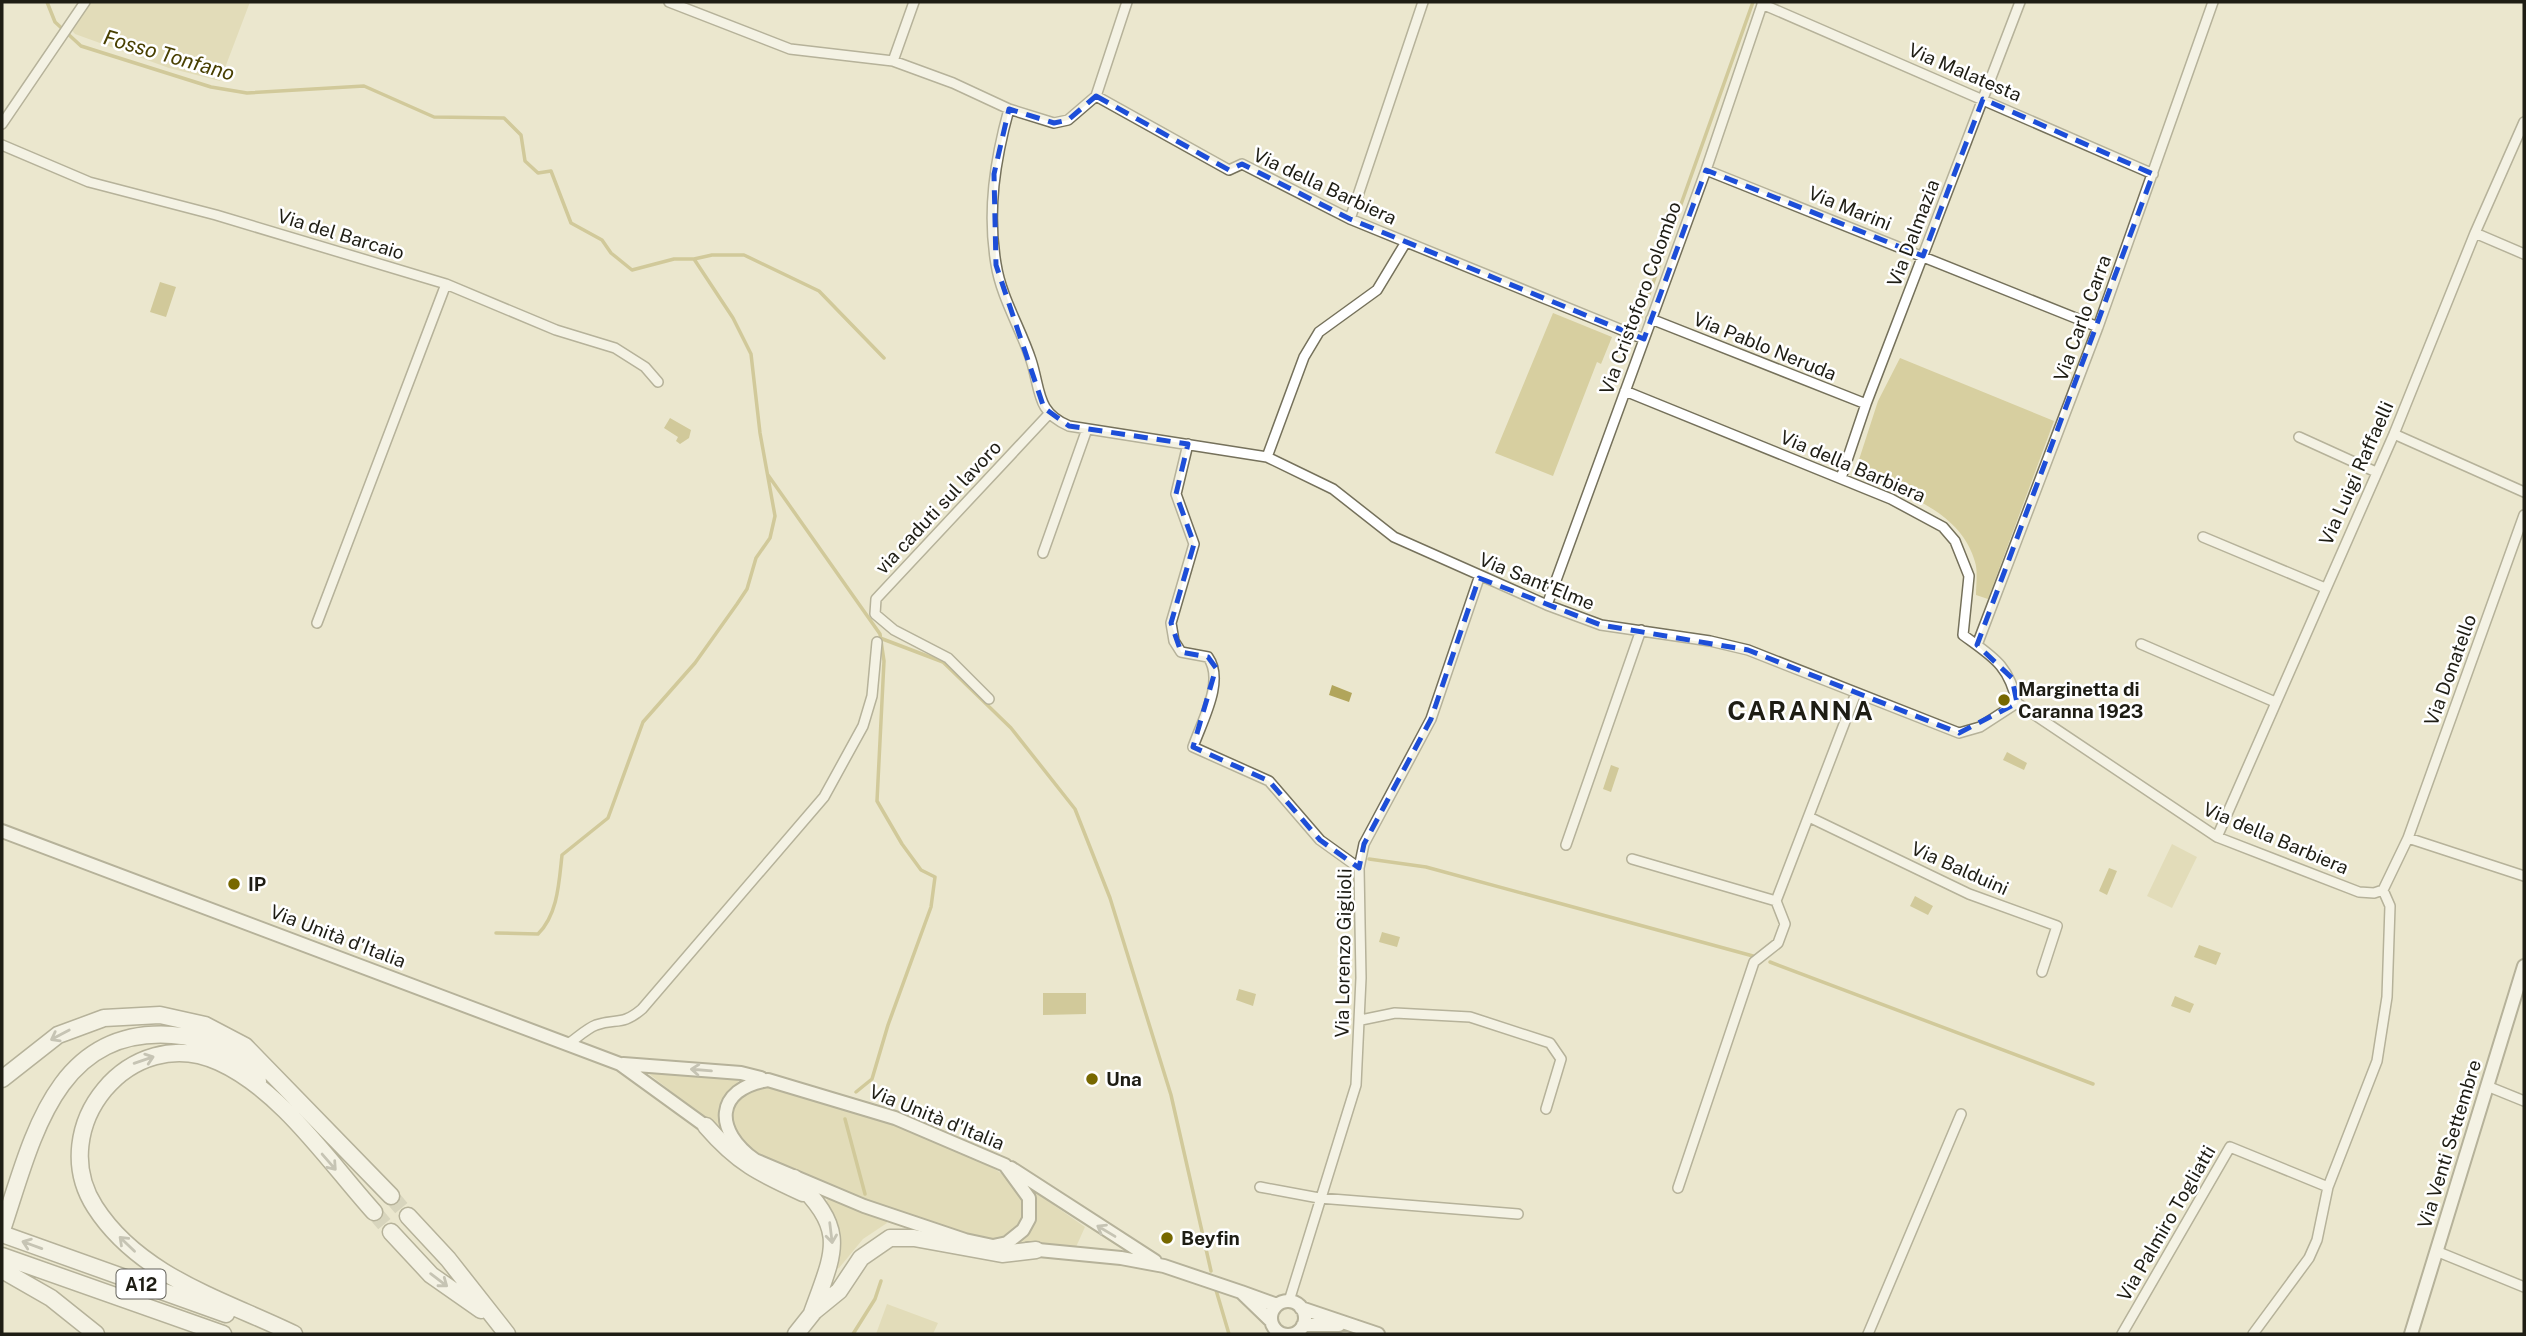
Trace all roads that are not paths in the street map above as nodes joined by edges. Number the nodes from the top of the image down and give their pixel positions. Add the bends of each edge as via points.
1 (85, 2) edge
2 (670, 2) edge
3 (914, 2) edge
4 (1127, 2) edge
5 (1423, 2) edge
6 (2020, 2) edge
7 (2213, 2) edge
8 (1762, 3) edge
9 (893, 61) junction
10 (1096, 96) junction
11 (1983, 99) junction
12 (1009, 109) junction
13 (2524, 122) edge
14 (2, 124) edge
15 (2, 145) edge
16 (1706, 170) junction
17 (2152, 174) junction
18 (1350, 219) junction
19 (2475, 233) junction
20 (1406, 242) junction
21 (2524, 254) edge
22 (1923, 256) junction
23 (446, 284) junction
24 (1651, 319) junction
25 (2098, 327) junction
26 (1644, 339) junction
27 (658, 382) dead end
28 (1625, 391) junction
29 (1866, 404) junction
30 (1051, 417) junction
31 (1087, 429) junction
32 (2394, 434) junction
33 (2299, 437) dead end
34 (1188, 444) junction
35 (1267, 457) junction
36 (2376, 472) junction
37 (1842, 478) junction
38 (2524, 492) edge
39 (2524, 515) edge
40 (2203, 537) dead end
41 (1044, 553) dead end
42 (1479, 578) junction
43 (2325, 588) junction
44 (1547, 605) junction
45 (317, 622) dead end
46 (1641, 630) junction
47 (877, 642) dead end
48 (2141, 644) dead end
49 (1978, 645) junction
50 (1856, 693) junction
51 (989, 699) dead end
52 (2275, 702) junction
53 (2017, 703) junction
54 (1809, 817) junction
55 (2, 831) edge
56 (2217, 837) junction
57 (2408, 838) junction
58 (1566, 845) dead end
59 (1632, 859) dead end
60 (1359, 869) junction
61 (2524, 876) edge
62 (2383, 890) junction
63 (1776, 901) junction
64 (2524, 966) edge
65 (2042, 972) dead end
66 (1361, 1020) junction
67 (568, 1044) junction
68 (620, 1064) junction
69 (277, 1076) junction
70 (2, 1079) edge
71 (768, 1080) junction
72 (2487, 1086) junction
73 (266, 1092) junction
74 (2524, 1101) edge
75 (1546, 1109) dead end
76 (1961, 1114) dead end
77 (706, 1126) junction
78 (739, 1149) junction
79 (1005, 1165) junction
80 (794, 1178) junction
81 (1260, 1187) dead end
82 (2328, 1187) junction
83 (1678, 1188) dead end
84 (11, 1193) junction
85 (391, 1196) tunnel mouth
86 (1319, 1198) junction
87 (814, 1199) junction
88 (374, 1212) tunnel mouth
89 (2, 1213) edge
90 (1518, 1214) dead end
91 (408, 1216) tunnel mouth
92 (2, 1232) edge
93 (391, 1232) tunnel mouth
94 (933, 1232) junction
95 (993, 1246) junction
96 (1036, 1250) junction
97 (2436, 1251) junction
98 (2, 1256) edge
99 (1164, 1266) junction
100 (2, 1270) edge
101 (2524, 1287) edge
102 (1241, 1292) junction
103 (1283, 1303) junction
104 (1301, 1308) junction
105 (812, 1313) junction
106 (495, 1320) junction
107 (1303, 1325) junction
108 (1353, 1326) junction
109 (1274, 1328) edge
110 (96, 1334) edge
111 (223, 1334) edge
112 (281, 1334) edge
113 (294, 1334) edge
114 (508, 1334) edge
115 (796, 1334) edge
116 (1378, 1334) edge
117 (1868, 1334) edge
118 (2122, 1334) edge
119 (2253, 1334) edge
120 (2412, 1334) edge

1 - 14 street
2 - 9 street via 790,49
3 - 9 street
4 - 10 street
5 - 18 street
6 - 11 street, Via Dalmazia
7 - 17 street, Via Carlo Carra
8 - 11 street, Via Malatesta
8 - 16 street, Via Cristoforo Colombo
9 - 12 street
10 - 12 street via 1068,120 1054,123
10 - 18 street, Via della Barbiera via 1230,170 1242,164
11 - 17 street, Via Malatesta
11 - 22 street, Via Dalmazia
12 - 30 street via 993,174 996,265
13 - 19 street, Via Luigi Raffaelli
15 - 23 street, Via del Barcaio via 89,182
16 - 22 street, Via Marini
16 - 24 street, Via Cristoforo Colombo
17 - 25 street, Via Carlo Carra
18 - 20 street, Via della Barbiera
19 - 21 street
19 - 32 street, Via Luigi Raffaelli
20 - 26 street, Via della Barbiera
20 - 35 street, Via della Barbiera via 1377,290 1319,332 1304,357
22 - 25 street, Via Marini
22 - 29 street, Via Dalmazia
23 - 27 street, Via del Barcaio via 556,330 615,348
23 - 45 street
24 - 26 street, Via Cristoforo Colombo
24 - 29 street, Via Pablo Neruda
25 - 49 street, Via Carlo Carra
26 - 28 street, Via Cristoforo Colombo
28 - 37 street, Via della Barbiera
28 - 44 street, Via Cristoforo Colombo
29 - 37 street, Via Dalmazia
30 - 31 street, Via Sant'Elme
30 - 51 street, via caduti sul lavoro via 876,599 875,614 947,659
31 - 34 street, Via Sant'Elme
31 - 41 street
32 - 36 street, Via Luigi Raffaelli
32 - 38 street
33 - 36 street
34 - 35 street, Via Sant'Elme
34 - 60 street via 1176,494 1194,544 1171,623 1181,652 1208,657 1216,668 1193,747 1269,781 1320,841
35 - 42 street, Via Sant'Elme via 1333,489 1394,537
36 - 43 street, Via Luigi Raffaelli
37 - 49 street, Via della Barbiera via 1930,519 1955,541 1969,576 1964,635
39 - 57 street, Via Donatello
40 - 43 street
42 - 44 street, Via Sant'Elme
42 - 60 street, Via Lorenzo Giglioli via 1432,719 1364,844
43 - 52 street, Via Luigi Raffaelli
44 - 46 street, Via Sant'Elme via 1601,625
46 - 50 street, Via Sant'Elme via 1748,650
46 - 58 street
47 - 67 street via 872,696 863,726 824,797 642,1009 620,1023 588,1029
48 - 52 street
49 - 53 street, Via della Barbiera via 2012,678
50 - 53 street, Via Sant'Elme via 1959,733 1980,727
50 - 54 street
52 - 56 street, Via Luigi Raffaelli
53 - 56 street, Via della Barbiera
54 - 63 street
54 - 65 street, Via Balduini via 1969,894 2057,926
55 - 67 main road, Via Unità d'Italia
56 - 62 street, Via della Barbiera via 2359,892
57 - 61 street
57 - 62 street
59 - 63 street
60 - 66 street, Via Lorenzo Giglioli
62 - 82 street via 2390,906 2384,1029 2377,1061
63 - 83 street via 1785,924 1778,943 1754,962
64 - 72 main road, Via Venti Settembre
66 - 75 street via 1395,1013 1469,1017 1550,1043 1561,1059
66 - 86 street, Via Lorenzo Giglioli via 1356,1085
67 - 68 main road, Via Unità d'Italia
71 -> 68 main road, Via Unità d'Italia via 741,1073
68 - 77 main road, Via Unità d'Italia
69 -> 70 highway via 245,1046 219,1031 182,1019 140,1014 72,1028 41,1046
69 - 84 highway via 237,1048 202,1033 152,1028 107,1038 75,1058 51,1089 32,1125
69 - 85 highway
71 - 78 main road via 743,1086 727,1103 726,1123
71 - 79 main road, Via Unità d'Italia via 895,1118
72 - 74 street
72 - 97 main road, Via Venti Settembre
73 - 84 highway via 245,1064 200,1039 165,1034 120,1040 87,1056 58,1089
73 -> 88 highway
113 -> 73 highway via 192,1288 139,1255 96,1208 80,1168 80,1142 90,1108 108,1081 134,1063 169,1054 205,1057
76 - 117 street
77 - 78 main road, Via Unità d'Italia
77 - 87 highway via 731,1155
78 - 80 main road, Via Unità d'Italia
79 - 95 main road, Via Unità d'Italia via 1029,1198 1029,1219 1016,1237
99 -> 79 main road
80 - 87 highway
80 - 94 main road, Via Unità d'Italia
81 - 86 street
82 - 118 street, Via Palmiro Togliatti via 2230,1147
82 - 119 street via 2309,1258
84 - 89 highway
84 - 92 highway
86 - 90 street
86 - 103 street, Via Lorenzo Giglioli
87 -> 105 highway via 830,1222 833,1245
91 - 106 highway
112 -> 92 highway, A12
93 -> 106 highway via 431,1275
94 - 95 main road, Via Unità d'Italia
94 - 105 highway via 892,1230 875,1236 856,1252
95 - 96 main road
96 - 99 main road
96 - 105 highway via 1002,1254 890,1238 869,1250 839,1291
97 - 101 street
97 - 120 main road, Via Venti Settembre
98 - 111 highway, A12
99 - 102 main road
100 - 110 highway via 51,1298
102 - 103 main road
102 - 109 main road
103 - 104 main road
103 - 109 main road via 1272,1312
104 - 107 main road
104 - 108 main road
105 - 115 highway
106 - 114 highway
107 - 108 main road
107 - 109 main road via 1291,1334
108 - 116 main road

